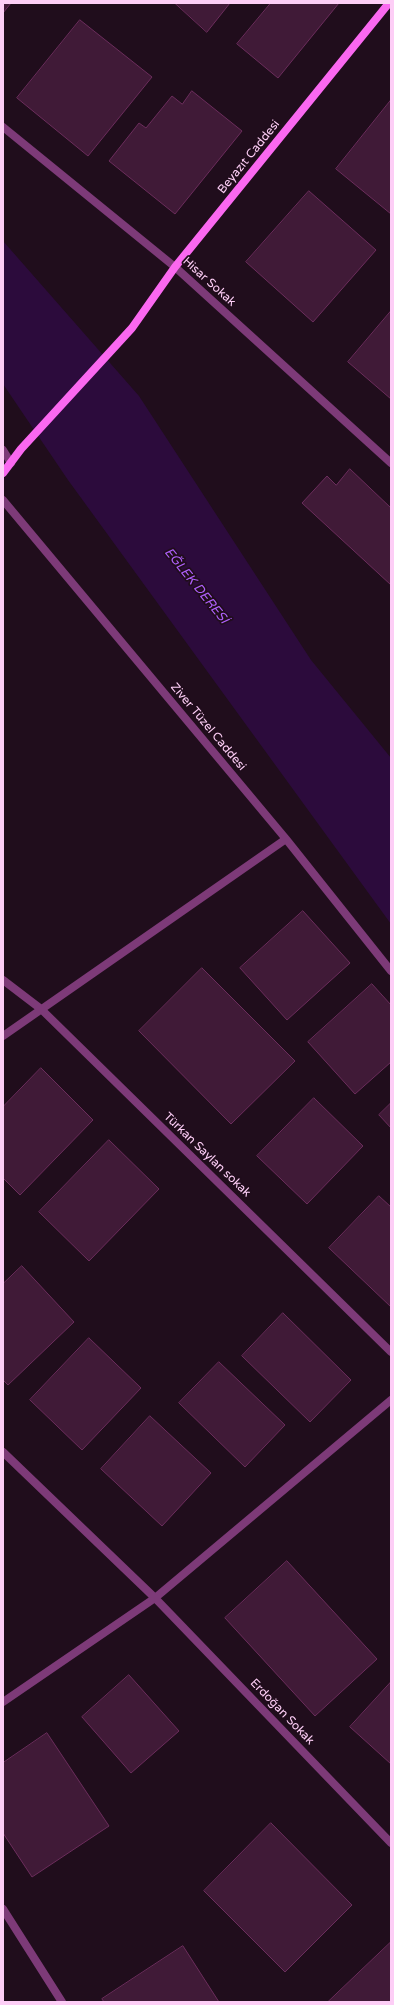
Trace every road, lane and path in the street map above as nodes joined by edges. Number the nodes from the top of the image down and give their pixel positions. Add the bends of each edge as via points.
1 (389, 3) edge
2 (3, 127) edge
3 (175, 267) junction
4 (3, 450) edge
5 (391, 462) edge
6 (11, 463) junction
7 (3, 473) edge
8 (3, 500) edge
9 (286, 839) junction
10 (391, 971) edge
11 (3, 980) edge
12 (41, 1009) junction
13 (3, 1036) edge
14 (391, 1352) edge
15 (391, 1400) edge
16 (3, 1452) edge
17 (155, 1598) junction
18 (3, 1702) edge
19 (391, 1843) edge
20 (3, 1909) edge
21 (62, 2002) edge

1 - 3 street, Beyazıt Caddesi
2 - 3 street, Hisar Sokak
3 - 5 street, Hisar Sokak
3 - 6 street, Beyazıt Caddesi via 132,328
4 - 6 street
6 - 7 street, Beyazıt Caddesi
8 - 9 street, Ziver Tüzel Caddesi
9 - 10 street, Ziver Tüzel Caddesi
9 - 12 street
11 - 12 street, Türkan Saylan sokak
12 - 13 street
12 - 14 street, Türkan Saylan sokak
15 - 17 street
16 - 17 street, Erdoğan Sokak
17 - 18 street
17 - 19 street, Erdoğan Sokak
20 - 21 street

